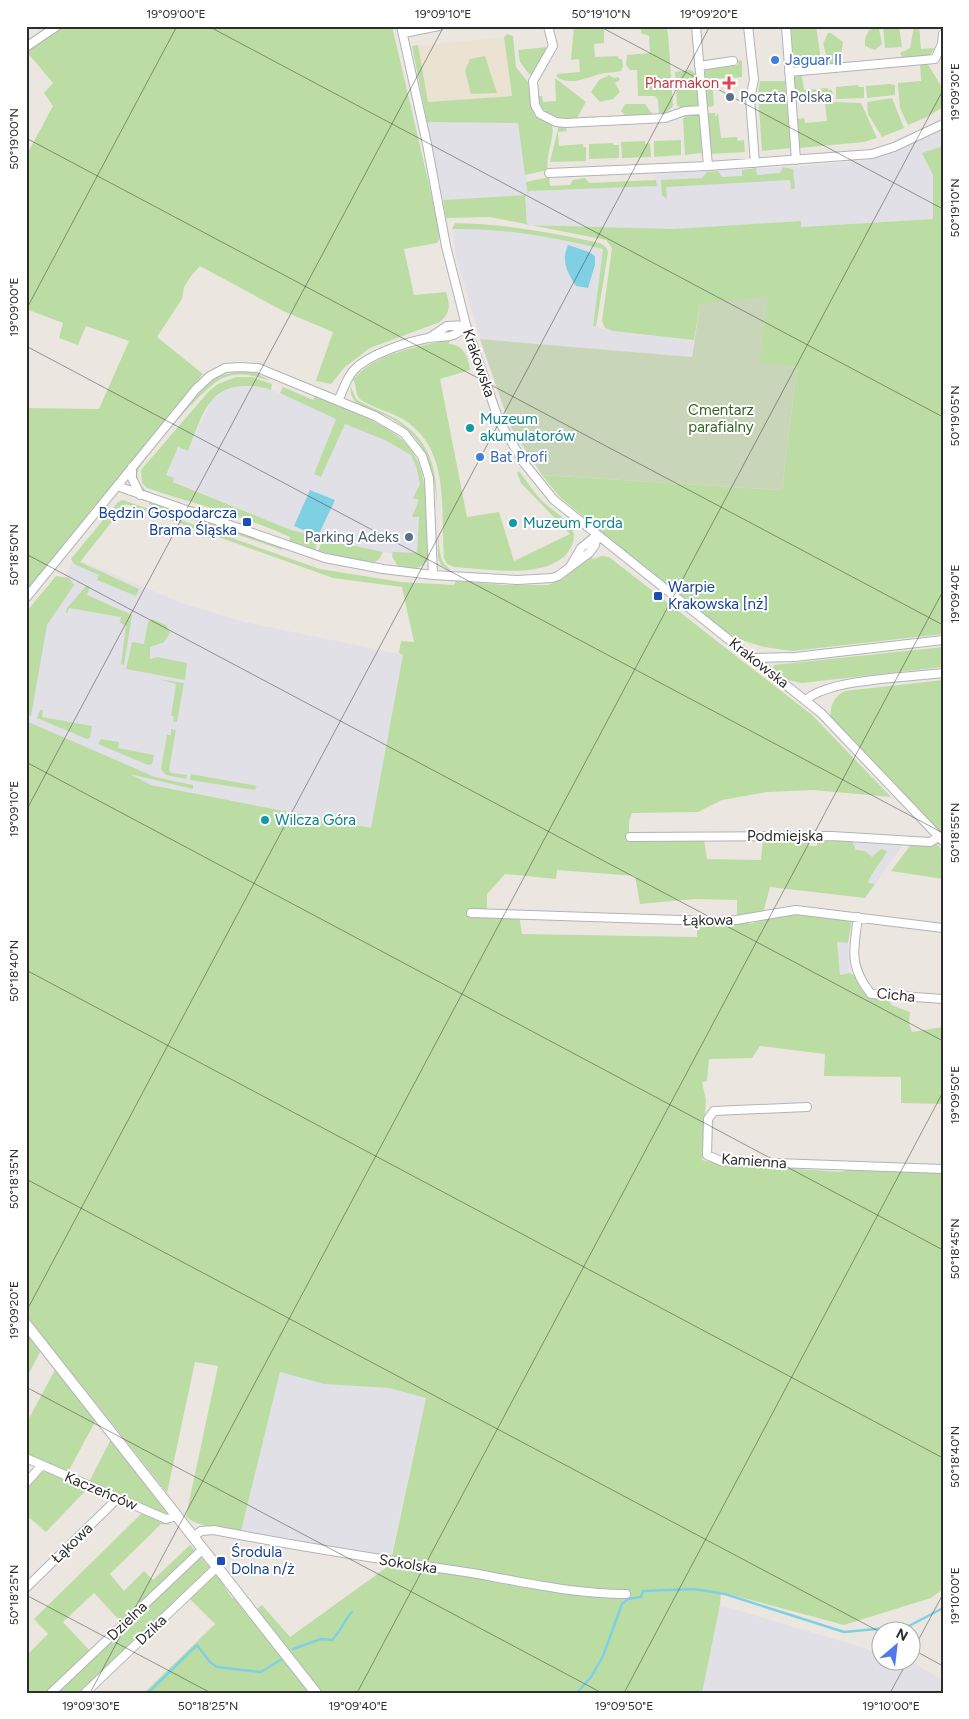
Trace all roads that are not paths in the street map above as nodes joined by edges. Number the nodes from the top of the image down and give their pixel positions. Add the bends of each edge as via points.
1 (57, 26) edge
2 (439, 26) edge
3 (548, 26) edge
4 (696, 26) edge
5 (748, 26) edge
6 (786, 26) edge
7 (403, 30) edge
8 (943, 34) edge
9 (26, 47) edge
10 (733, 61) dead end
11 (699, 66) junction
12 (790, 72) junction
13 (703, 110) junction
14 (943, 124) edge
15 (796, 160) junction
16 (754, 163) junction
17 (708, 166) junction
18 (549, 173) dead end
19 (466, 325) junction
20 (338, 401) junction
21 (132, 467) junction
22 (117, 486) junction
23 (140, 495) junction
24 (597, 535) junction
25 (433, 575) junction
26 (26, 598) edge
27 (941, 640) edge
28 (754, 658) junction
29 (943, 673) edge
30 (806, 700) junction
31 (630, 837) dead end
32 (941, 839) edge
33 (471, 913) dead end
34 (858, 917) junction
35 (943, 928) edge
36 (943, 999) edge
37 (808, 1107) dead end
38 (943, 1169) edge
39 (26, 1324) edge
40 (26, 1458) edge
41 (42, 1465) junction
42 (26, 1483) edge
43 (118, 1498) junction
44 (176, 1516) junction
45 (193, 1537) junction
46 (203, 1549) junction
47 (217, 1567) junction
48 (26, 1588) edge
49 (626, 1594) dead end
50 (51, 1693) edge
51 (85, 1693) edge
52 (316, 1693) edge

1 - 9 street
2 - 7 street
3 - 13 street via 553,46 533,81 535,105 540,114 565,123 665,118 685,111
4 - 11 street
5 - 16 street via 754,80 750,98
6 - 12 street
7 - 19 street, Krakowska via 446,246
8 - 12 street via 935,59
10 - 11 street
11 - 13 street
12 - 15 street
13 - 17 street
14 - 15 street via 872,154
15 - 16 street
16 - 17 street
17 - 18 street
19 - 20 street via 450,337 430,338 366,360 354,370
19 - 24 street, Krakowska via 499,421 524,463 554,500
20 - 21 street via 258,368 225,368 201,383
20 - 25 street via 397,427 411,439 422,456 430,478
21 - 22 street
21 - 23 street via 132,478
22 - 23 street
22 - 26 street
23 - 25 street via 325,558
24 - 25 street via 589,553 558,576 532,580
24 - 28 street, Krakowska
27 - 28 street
28 - 30 street, Krakowska
29 - 30 street via 837,686
30 - 32 street, Krakowska
31 - 32 street, Podmiejska via 832,836 930,842
33 - 34 street, Łąkowa via 687,921 736,920 796,910
34 - 35 street, Łąkowa
34 - 36 street, Cicha via 853,957 871,994
37 - 38 street, Kamienna via 714,1111 708,1119 707,1155 721,1161
39 - 44 street
40 - 41 street, Kaczeńców
41 - 42 street
41 - 43 street, Kaczeńców
43 - 44 street, Kaczeńców via 166,1519
43 - 48 street, Łąkowa
44 - 45 street
45 - 46 street
45 - 49 street, Sokolska via 214,1530 319,1551 556,1589
46 - 47 street
46 - 50 street, Dzielna
47 - 51 street, Dzika
47 - 52 street

